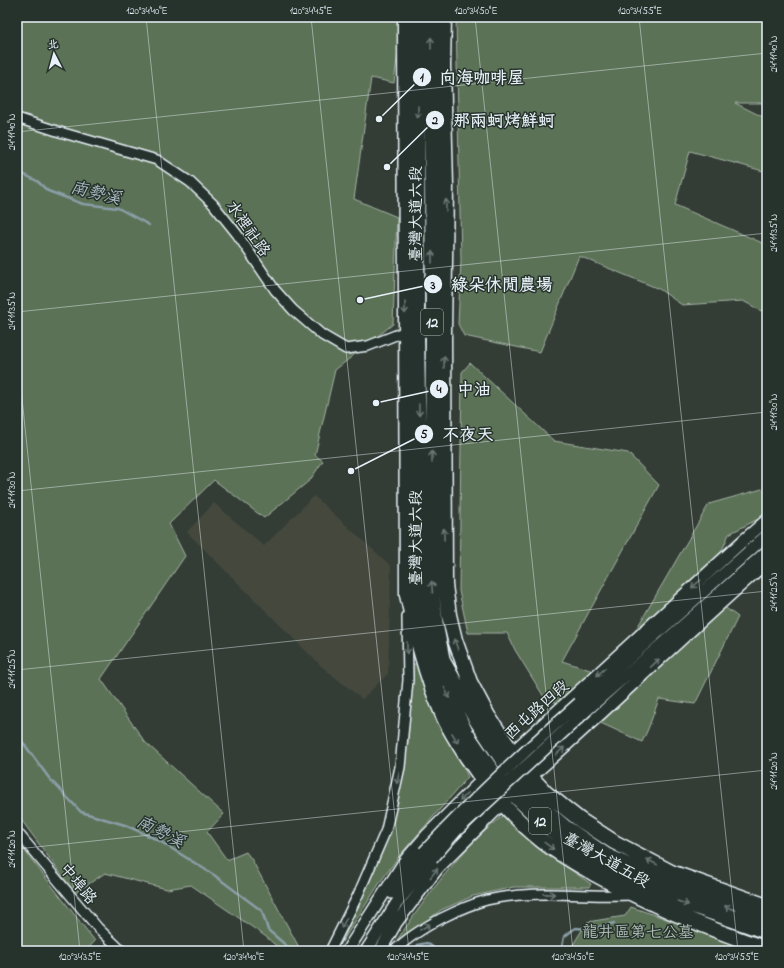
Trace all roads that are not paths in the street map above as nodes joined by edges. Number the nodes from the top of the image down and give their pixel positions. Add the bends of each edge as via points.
1 (405, 17) edge
2 (418, 17) edge
3 (431, 17) edge
4 (444, 17) edge
5 (17, 118) edge
6 (411, 332) junction
7 (438, 332) junction
8 (767, 520) edge
9 (767, 534) edge
10 (767, 551) edge
11 (767, 562) edge
12 (708, 573) junction
13 (724, 588) junction
14 (407, 596) junction
15 (421, 602) joint
16 (449, 615) joint
17 (436, 626) joint
18 (583, 706) junction
19 (497, 766) junction
20 (522, 785) junction
21 (502, 803) junction
22 (17, 832) edge
23 (428, 855) junction
24 (631, 894) junction
25 (664, 896) junction
26 (767, 906) edge
27 (767, 921) edge
28 (767, 932) edge
29 (349, 949) edge
30 (767, 949) edge
31 (122, 951) edge
32 (330, 951) edge
33 (366, 951) edge
34 (380, 951) edge
35 (394, 951) edge

1 -> 6 main road, 臺灣大道六段 / 12
2 -> 6 main road, 臺灣大道六段 / 12
7 -> 3 main road, 臺灣大道六段 / 12
7 -> 4 main road, 臺灣大道六段 / 12 via 446,187
5 - 6 street, 水裡社路 via 157,160 190,182 213,204 237,234 275,290 308,325 346,349 368,346 382,339
6 - 7 street, 水裡社路
6 - 14 main road, 臺灣大道六段 / 12
6 -> 15 main road, 臺灣大道六段 / 12
16 -> 7 main road, 臺灣大道六段 / 12 via 445,585
17 -> 7 main road, 臺灣大道六段 / 12 via 431,585
8 - 12 street, 西屯路四段
9 - 12 street
9 - 18 street, 西屯路四段
10 - 13 street, 西屯路四段
11 - 13 street
20 -> 11 street
12 -> 19 street, 西屯路四段
13 - 18 street, 西屯路四段
14 -> 19 main road, 臺灣大道五段 / 12 via 418,645 441,712 456,740
14 -> 32 street via 408,680 400,766 386,830
15 -> 19 main road, 臺灣大道五段 / 12 via 443,685 466,732
19 -> 16 main road, 臺灣大道五段 / 12 via 488,716 470,682
17 - 19 main road, 臺灣大道五段 / 12 via 443,661 478,723
18 - 23 street, 西屯路四段, bridge via 456,831
19 - 20 main road, 臺灣大道五段 / 12
19 - 21 main road, 臺灣大道五段 / 12
19 -> 29 street, 西屯路四段 via 406,859
20 - 21 street
20 - 25 main road, 臺灣大道五段 / 12 via 552,831 586,857
26 -> 20 main road, 臺灣大道五段 / 12 via 671,872 614,842 546,793
27 -> 20 main road, 臺灣大道五段 / 12 via 667,883 606,855 565,827 537,803
21 -> 24 main road, 臺灣大道五段 / 12 via 532,832 565,858
34 -> 21 street via 396,924 438,868
22 - 31 street, 中埠路 via 93,923
23 - 29 street, 西屯路四段 via 387,900
23 - 33 street, 西屯路四段
24 - 25 street
24 - 30 main road, 臺灣大道五段 / 12 via 726,935
35 -> 24 street via 422,929 487,900 544,894
25 -> 28 main road, 臺灣大道五段 / 12

